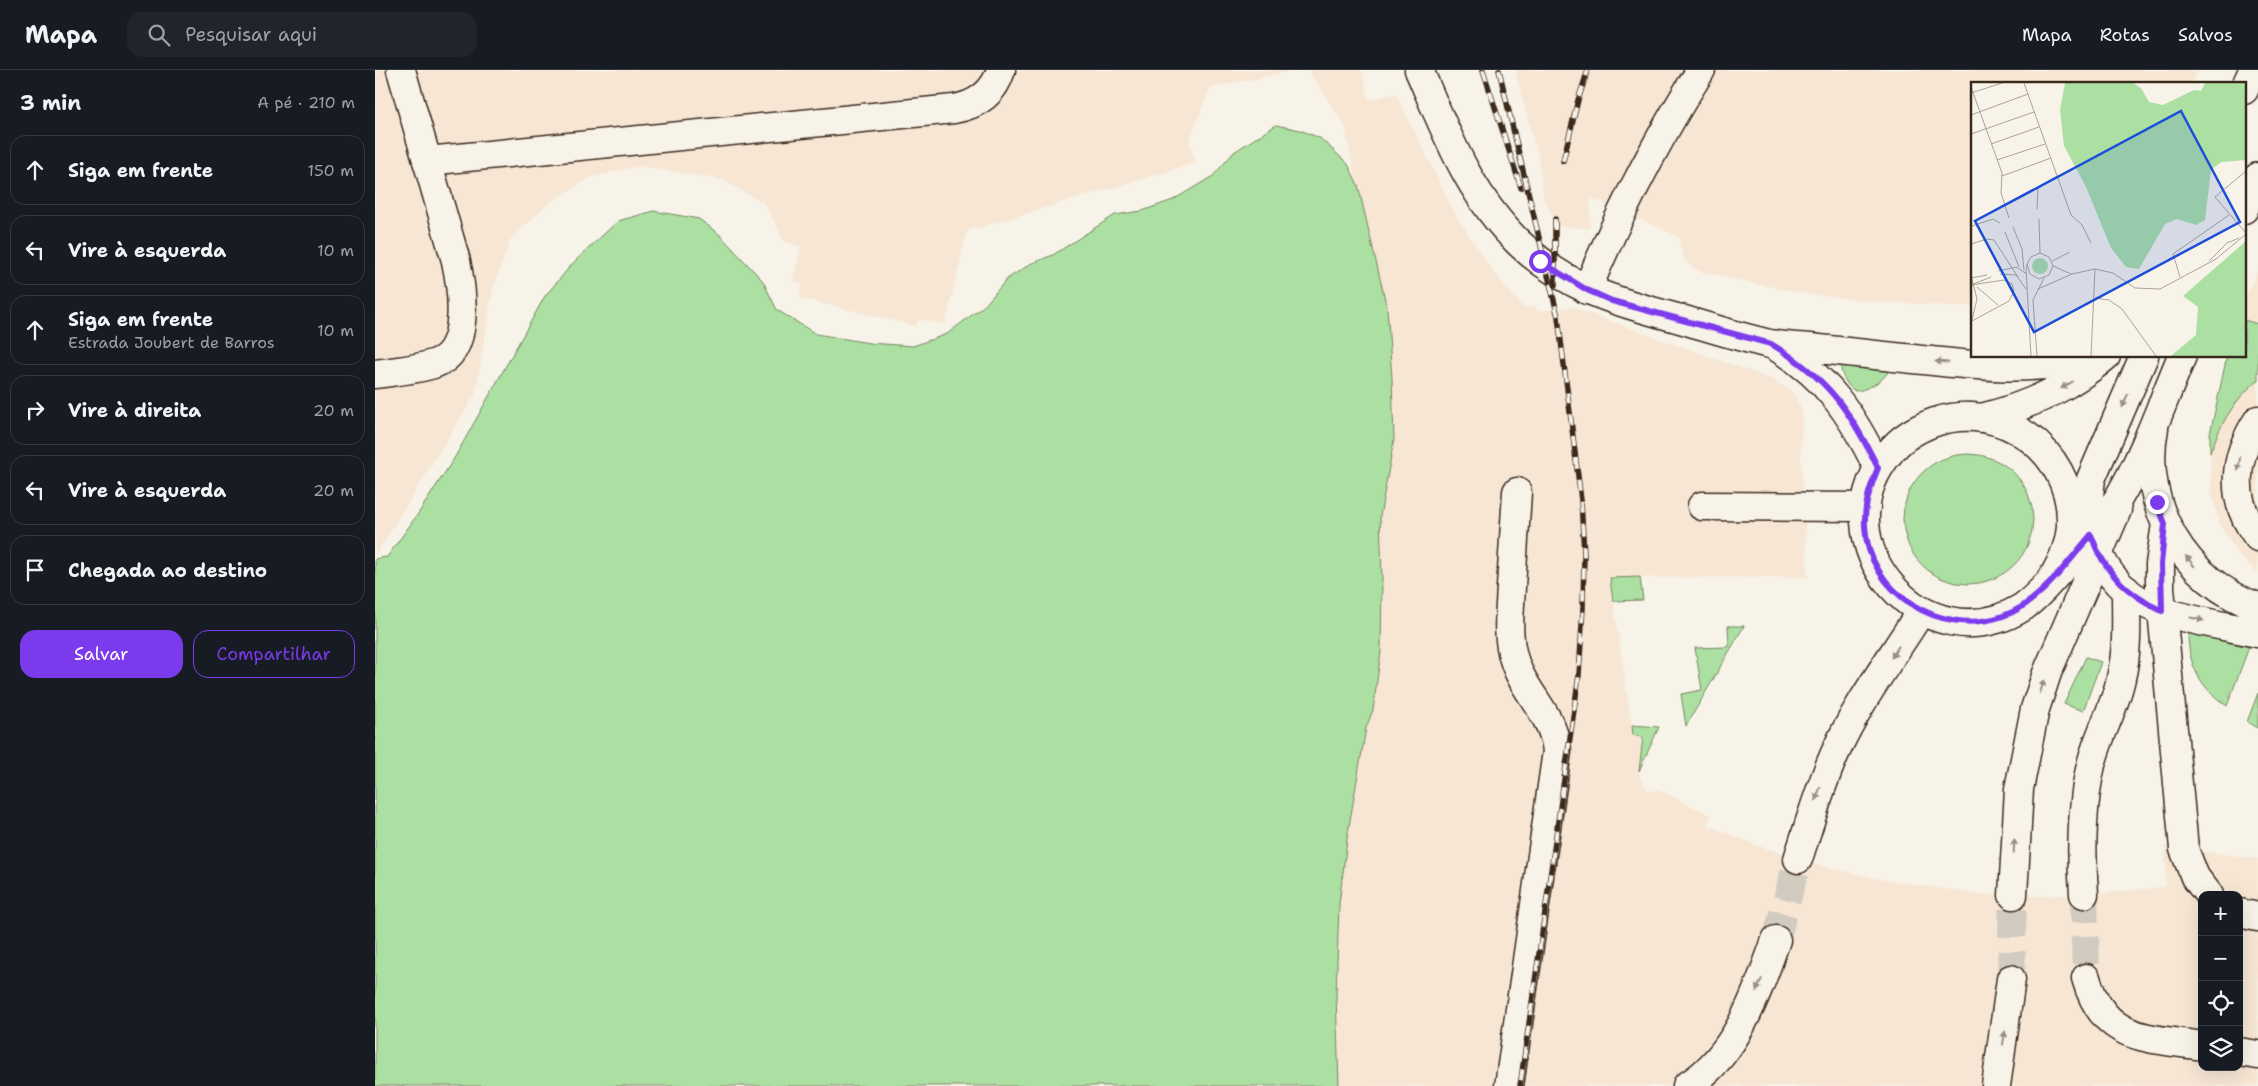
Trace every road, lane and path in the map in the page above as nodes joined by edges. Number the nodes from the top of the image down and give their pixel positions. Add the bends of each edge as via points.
1 (401, 70) edge
2 (1001, 70) edge
3 (1419, 70) edge
4 (2253, 70) edge
5 (1694, 73) edge
6 (2245, 88) edge
7 (427, 161) junction
8 (2258, 177) edge
9 (2245, 207) edge
10 (1587, 290) junction
11 (1771, 344) junction
12 (2084, 358) edge
13 (2103, 358) edge
14 (2143, 358) edge
15 (2181, 358) edge
16 (375, 374) edge
17 (2160, 408) junction
18 (1985, 418) junction
19 (2258, 420) edge
20 (1878, 468) junction
21 (1517, 492) dead end
22 (1701, 506) dead end
23 (1865, 507) junction
24 (2165, 524) junction
25 (2258, 538) edge
26 (2095, 544) junction
27 (2052, 579) junction
28 (2126, 590) junction
29 (2258, 607) edge
30 (1921, 611) junction
31 (2162, 611) junction
32 (2258, 633) edge
33 (1798, 859) tunnel mouth
34 (2206, 891) edge
35 (2084, 894) tunnel mouth
36 (2013, 895) tunnel mouth
37 (2243, 914) edge
38 (2258, 917) edge
39 (1776, 940) tunnel mouth
40 (2086, 978) tunnel mouth
41 (2011, 979) tunnel mouth
42 (2198, 1045) edge
43 (2243, 1053) edge
44 (2258, 1055) edge
45 (1509, 1086) edge
46 (1687, 1086) edge
47 (1996, 1086) edge

1 - 7 main road
2 - 7 main road via 985,97 954,109
3 - 10 main road via 1461,166 1477,194 1519,243 1540,261
4 - 6 main road
5 - 10 main road via 1628,195
7 - 16 main road via 460,283 459,333 451,351 437,363
8 - 9 main road
10 - 11 main road via 1612,301
12 -> 11 main road via 2044,366 1985,367
11 - 20 main road via 1827,385 1853,419
13 -> 18 main road via 2065,387 2040,400
14 -> 26 main road via 2091,479 2088,499
15 - 17 main road
17 - 24 main road via 2151,455 2157,502
17 - 26 main road via 2132,474
18 - 20 main road via 1964,416 1924,426 1890,451
18 - 27 main road via 2023,432 2054,462 2063,480 2070,500 2072,521 2063,562
19 -> 25 main road via 2247,436 2237,474 2238,494 2244,513
20 - 23 main road
21 - 45 main road via 1509,621 1511,652 1523,683 1552,726 1557,751
22 - 23 main road
23 - 30 main road via 1865,528 1877,568 1904,600
29 -> 24 main road via 2226,593 2208,580 2182,552
24 - 31 main road via 2161,564
26 - 27 main road
26 - 28 main road via 2112,575
36 -> 26 main road via 2019,789 2035,709
27 - 30 main road via 2022,608 1983,621 1962,622
28 - 31 main road
28 - 35 main road via 2126,648 2121,678 2098,740 2086,789
30 -> 33 main road via 1837,749
31 -> 32 main road
31 - 34 main road via 2184,849 2195,877
37 - 38 main road
39 -> 46 main road via 1740,1028 1714,1064
40 - 42 main road via 2099,1010 2124,1031 2139,1037
47 -> 41 main road
43 - 44 main road

